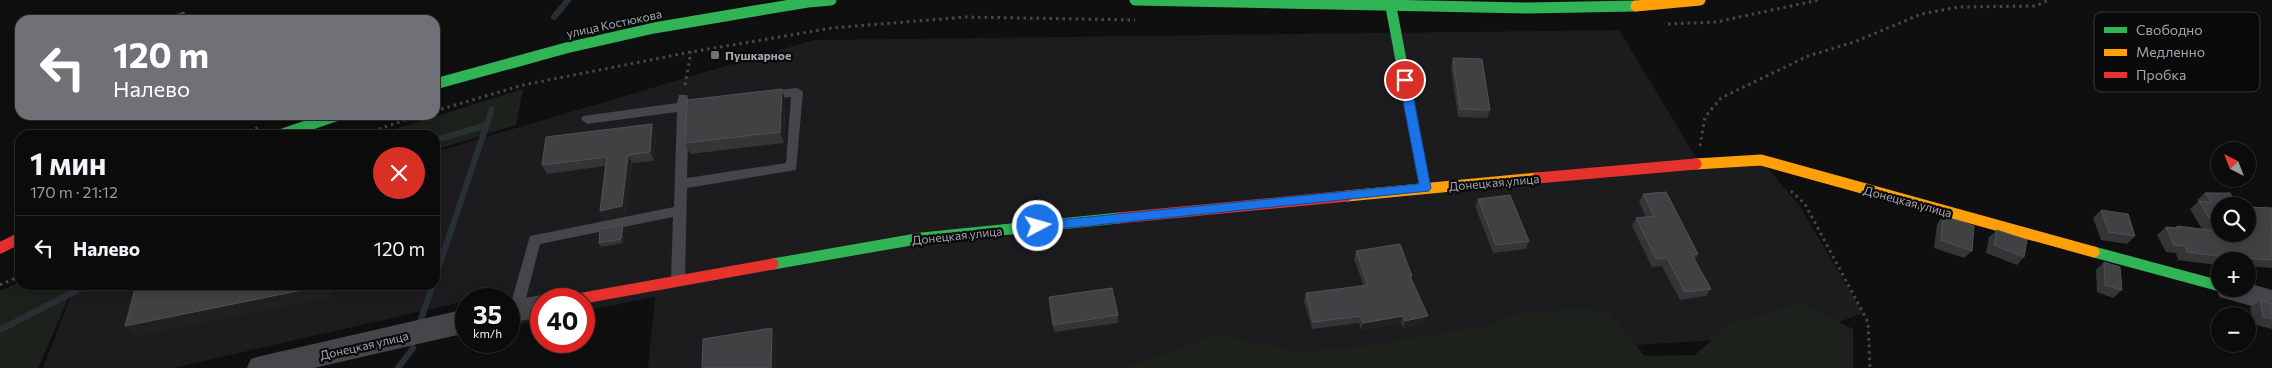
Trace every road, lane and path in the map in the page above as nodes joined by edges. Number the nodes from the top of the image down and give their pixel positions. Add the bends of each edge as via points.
1 (831, 0) edge
2 (1136, 0) edge
3 (1700, 0) edge
4 (2049, 0) edge
5 (1391, 7) junction
6 (1135, 20) dead end
7 (691, 52) junction
8 (440, 83) edge
9 (758, 96) edge
10 (682, 102) junction
11 (711, 102) edge
12 (440, 110) edge
13 (587, 119) dead end
14 (324, 120) edge
15 (406, 120) edge
16 (294, 130) edge
17 (375, 130) edge
18 (1700, 164) junction
19 (680, 184) junction
20 (1786, 185) dead end
21 (1425, 188) junction
22 (679, 211) junction
23 (15, 240) edge
24 (0, 248) edge
25 (15, 278) edge
26 (678, 280) junction
27 (2211, 284) edge
28 (0, 285) edge
29 (595, 296) edge
30 (2256, 296) edge
31 (2272, 300) edge
32 (522, 309) edge
33 (455, 324) edge
34 (261, 368) edge
35 (1870, 368) edge

1 - 8 street, улица Костюкова via 654,28
2 - 5 street
3 - 5 street via 1587,9
4 - 18 path via 2035,6 1959,7 1920,14 1857,41 1800,59 1721,98 1705,117
5 - 21 street
6 - 7 path via 966,17 832,28
7 - 10 path
7 - 12 path via 523,85
9 - 19 lane via 797,92 792,167
10 - 11 lane
10 - 13 lane
10 - 19 lane
14 - 16 street
15 - 17 path
18 - 21 street, Донецкая улица
18 - 27 street, Донецкая улица via 1761,160
19 - 22 lane
20 - 35 path via 1805,204 1868,322
21 - 26 street, Донецкая улица via 922,238
22 - 26 lane
22 - 32 lane via 535,240
23 - 24 street
25 - 28 path
26 - 29 street, Донецкая улица
30 - 31 street
33 - 34 street, Донецкая улица

